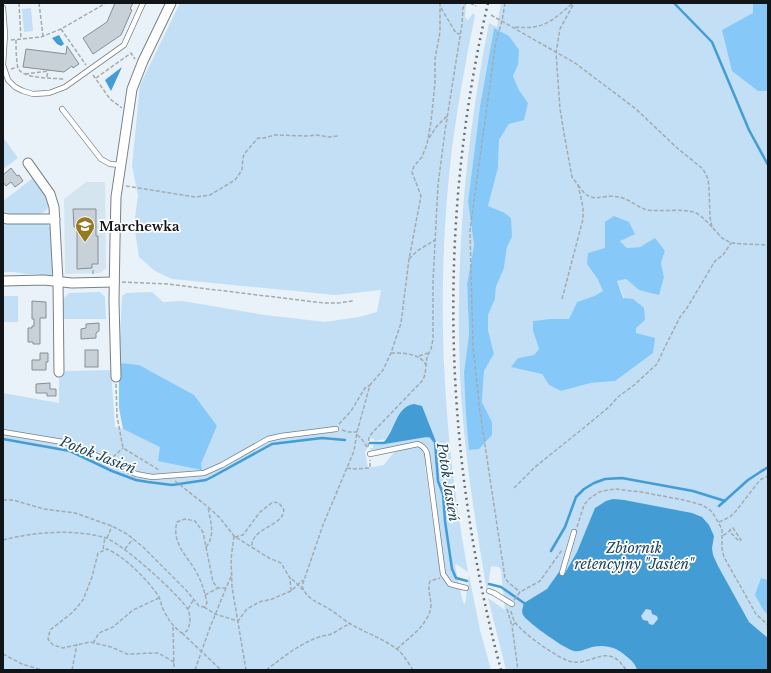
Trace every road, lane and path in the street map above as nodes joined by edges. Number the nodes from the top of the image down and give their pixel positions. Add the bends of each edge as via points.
1 (19, 3) edge
2 (39, 3) edge
3 (106, 3) edge
4 (143, 3) edge
5 (171, 3) edge
6 (440, 3) edge
7 (466, 3) edge
8 (470, 3) edge
9 (505, 3) edge
10 (573, 3) edge
11 (440, 6) junction
12 (476, 6) dead end
13 (3, 8) edge
14 (491, 15) dead end
15 (502, 21) junction
16 (513, 27) junction
17 (61, 29) junction
18 (4, 34) edge
19 (460, 34) junction
20 (43, 36) junction
21 (21, 39) junction
22 (5, 40) junction
23 (16, 40) junction
24 (556, 53) junction
25 (138, 63) dead end
26 (89, 70) junction
27 (23, 74) junction
28 (47, 78) junction
29 (96, 78) junction
30 (69, 80) dead end
31 (62, 109) dead end
32 (125, 111) dead end
33 (448, 115) junction
34 (338, 136) dead end
35 (428, 140) junction
36 (28, 163) dead end
37 (121, 165) junction
38 (119, 181) junction
39 (578, 185) junction
40 (3, 218) edge
41 (55, 219) junction
42 (712, 227) junction
43 (435, 240) junction
44 (731, 243) junction
45 (768, 245) edge
46 (409, 259) junction
47 (3, 280) edge
48 (58, 282) junction
49 (114, 282) junction
50 (562, 299) dead end
51 (353, 300) dead end
52 (391, 353) junction
53 (429, 353) junction
54 (417, 356) junction
55 (426, 365) junction
56 (59, 372) dead end
57 (116, 377) joint
58 (370, 386) junction
59 (336, 429) junction
60 (3, 432) edge
61 (357, 433) junction
62 (123, 448) junction
63 (370, 454) joint
64 (108, 462) junction
65 (347, 468) junction
66 (768, 476) edge
67 (170, 478) junction
68 (514, 488) dead end
69 (3, 500) edge
70 (208, 507) junction
71 (719, 522) junction
72 (112, 526) junction
73 (730, 529) junction
74 (574, 532) joint
75 (723, 535) junction
76 (106, 537) junction
77 (234, 537) junction
78 (133, 538) junction
79 (4, 539) edge
80 (565, 546) dead end
81 (206, 547) junction
82 (252, 547) junction
83 (125, 549) junction
84 (102, 550) junction
85 (562, 573) dead end
86 (232, 574) junction
87 (444, 577) junction
88 (290, 578) junction
89 (303, 580) junction
90 (297, 586) junction
91 (218, 588) junction
92 (226, 588) junction
93 (466, 588) dead end
94 (303, 590) junction
95 (291, 591) junction
96 (488, 591) dead end
97 (520, 592) junction
98 (205, 595) junction
99 (159, 598) junction
100 (194, 599) junction
101 (512, 602) junction
102 (204, 607) junction
103 (188, 609) junction
104 (215, 614) junction
105 (238, 621) junction
106 (515, 623) junction
107 (350, 624) junction
108 (768, 625) edge
109 (512, 626) junction
110 (173, 627) junction
111 (182, 633) junction
112 (93, 643) junction
113 (77, 644) junction
114 (397, 650) junction
115 (201, 651) junction
116 (3, 654) edge
117 (174, 662) junction
118 (42, 670) edge
119 (72, 670) edge
120 (174, 670) edge
121 (195, 670) edge
122 (221, 670) edge
123 (246, 670) edge
124 (266, 670) edge
125 (413, 670) edge
126 (518, 670) edge
127 (626, 670) edge

1 - 21 path
2 - 20 path
3 - 17 path
4 - 26 lane via 124,45
5 - 37 street via 132,89
6 - 11 path
7 - 19 path
8 - 12 path
9 - 15 path
10 - 16 path via 554,20 540,26
10 - 24 path via 560,29
11 - 19 path via 456,33
11 - 35 path via 440,32
13 - 18 lane
14 - 15 path
15 - 16 path
15 - 97 path via 496,41 470,245 474,347 480,412 505,578
16 - 24 path
17 - 20 path
17 - 26 path
18 - 22 lane
19 - 33 path
20 - 21 path
21 - 23 path
22 - 23 path
22 - 26 lane via 4,71 8,80 23,91 33,94 58,90
23 - 27 path via 18,67
24 - 39 path via 560,109 572,177
24 - 42 path via 575,63 619,95 703,169 708,179
25 - 29 path via 131,53
26 - 29 path
27 - 28 path
27 - 28 path via 48,70
28 - 30 path
29 - 32 path via 110,99
31 - 37 lane via 101,159 110,164
33 - 35 path via 436,126
33 - 43 path via 438,185
34 - 38 path via 275,135 258,138 244,153 242,170 235,180 210,195 195,197 134,188
35 - 46 path via 422,157 412,172 421,196
36 - 41 street via 50,194
37 - 38 street
38 - 49 street via 116,197
39 - 42 path via 592,198 620,197 645,209 695,212
39 - 50 path via 583,219
40 - 41 street
41 - 48 street
42 - 44 path
43 - 46 path
43 - 53 path via 433,339
44 - 45 path
44 - 68 path via 715,261 680,316 657,364 535,467
46 - 52 path via 401,323
47 - 48 street
48 - 49 street
48 - 56 street
49 - 51 path via 167,284 324,303
49 - 57 street
52 - 54 path
52 - 58 path via 383,370
53 - 54 path
53 - 55 path
54 - 55 path
55 - 61 path via 423,380 372,433 368,447
57 - 62 path via 117,416
58 - 59 path via 365,388
58 - 61 path
59 - 61 path
59 - 67 lane via 274,437 213,470
60 - 64 lane via 69,443
61 - 65 path via 354,451
62 - 64 path
62 - 67 path
63 - 65 path via 370,468
63 - 87 lane via 418,444 425,449
64 - 67 lane via 136,474
65 - 89 path
66 - 71 path via 760,480 736,511
67 - 70 path
69 - 72 path via 13,500 44,509 75,512
70 - 77 path
70 - 81 path via 212,533 211,541
71 - 74 path via 710,510 696,502 616,489 599,492 589,499
71 - 75 path
72 - 76 path
72 - 78 path
73 - 73 path via 733,528 741,540 739,541
73 - 75 path
74 - 85 lane
75 - 108 path via 724,557 756,614
76 - 79 path via 80,533 46,533
76 - 83 path
76 - 84 path
77 - 82 path
77 - 82 path via 243,535 260,512 273,502 279,503 284,510 282,516 256,535 251,543
77 - 86 path
78 - 83 path
78 - 100 path
80 - 97 path via 538,583
81 - 91 path via 214,582
81 - 98 path via 203,532 195,521 185,519 177,522 175,531 180,547 196,572
82 - 88 path via 280,563
83 - 103 path
84 - 99 path via 112,551 128,563
84 - 113 path via 96,556 83,600 73,612 50,630 48,639 53,645 63,648
86 - 92 path
86 - 105 path
87 - 93 lane via 450,584
87 - 114 path via 430,581 428,586 431,607 423,623
88 - 90 path
88 - 95 path
89 - 90 path
89 - 94 path
90 - 94 path
90 - 95 path
91 - 92 path
91 - 98 path
92 - 104 path
94 - 107 path via 318,604 329,608
95 - 105 path via 259,602 247,609
96 - 101 lane
97 - 101 path
98 - 102 path via 207,603
99 - 110 path
99 - 112 path via 133,610 113,627 98,633
100 - 102 path via 199,606
100 - 103 path
101 - 106 path
101 - 109 path via 507,608
102 - 104 path
103 - 111 path via 191,622 187,631
104 - 105 path
104 - 115 path
105 - 123 path
106 - 109 path
106 - 127 path via 525,633 564,659 579,662 598,656 609,656 618,660
107 - 114 path
107 - 124 path via 332,634 320,636 300,645
109 - 126 path
110 - 111 path
110 - 117 path
111 - 115 path
112 - 113 path
112 - 117 path via 127,654 158,653
113 - 119 path
114 - 125 path
115 - 121 path
115 - 122 path
116 - 118 path via 22,664
117 - 120 path

